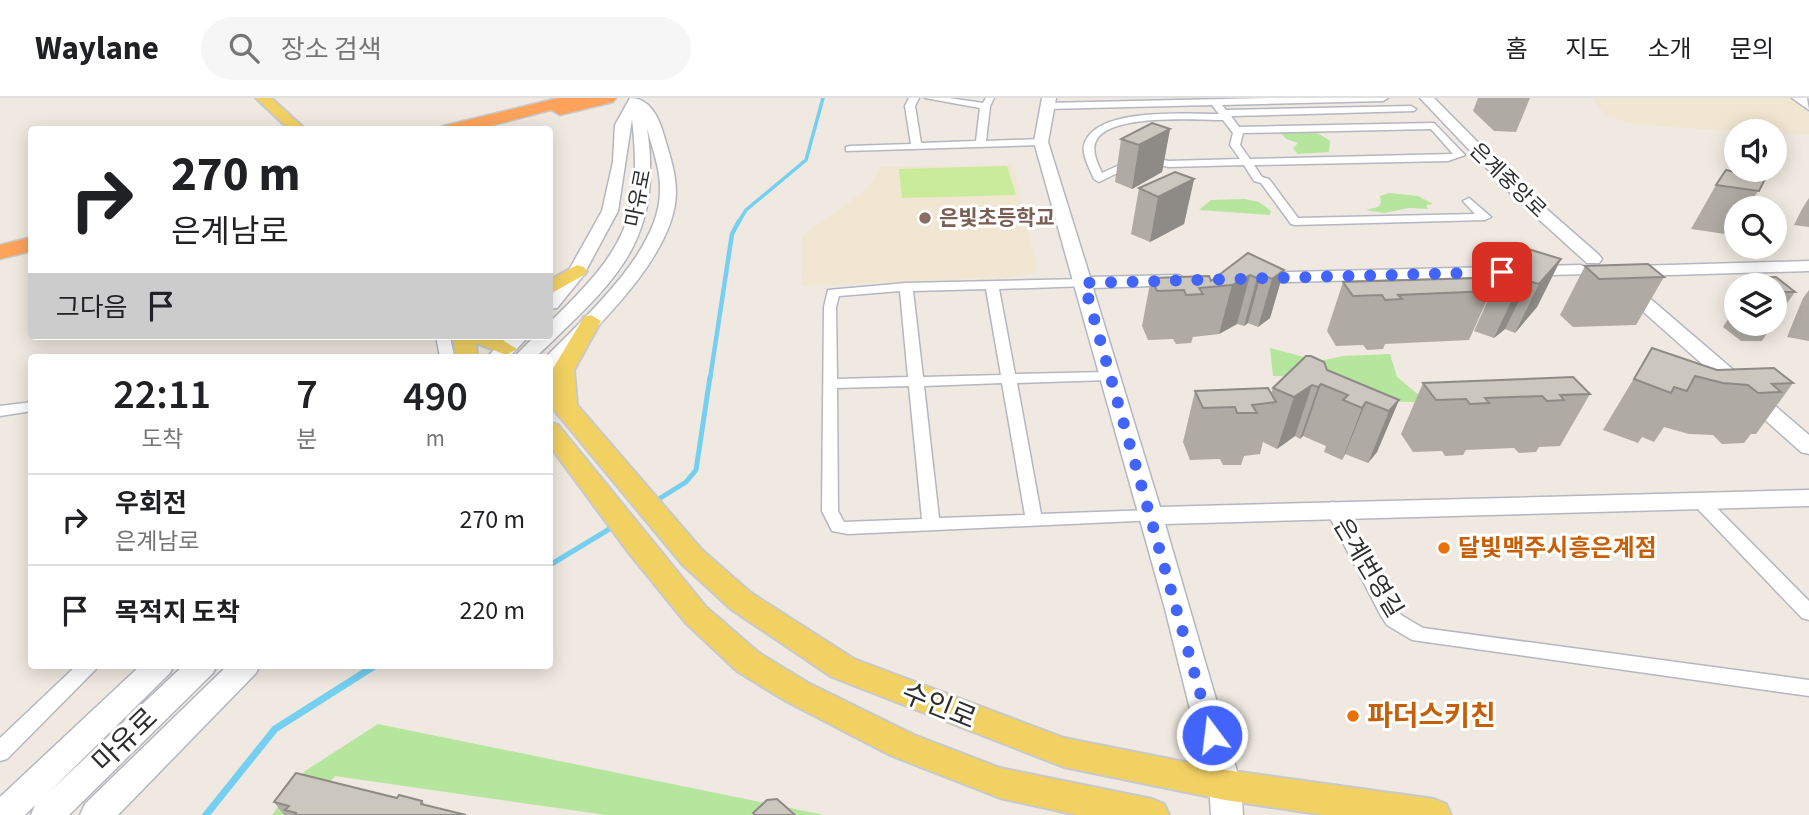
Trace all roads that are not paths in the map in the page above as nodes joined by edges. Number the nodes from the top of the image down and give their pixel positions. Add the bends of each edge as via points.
1 (250, 98) edge
2 (263, 98) edge
3 (579, 98) edge
4 (607, 98) edge
5 (914, 98) edge
6 (930, 98) edge
7 (1383, 98) edge
8 (1427, 98) edge
9 (1799, 98) edge
10 (635, 100) edge
11 (988, 102) edge
12 (1048, 102) edge
13 (1215, 102) junction
14 (1809, 106) edge
15 (1411, 109) dead end
16 (1225, 115) junction
17 (279, 126) edge
18 (294, 126) edge
19 (466, 126) edge
20 (497, 126) edge
21 (1236, 130) junction
22 (1041, 142) junction
23 (981, 144) junction
24 (916, 146) junction
25 (850, 149) dead end
26 (1248, 162) junction
27 (1469, 201) dead end
28 (28, 233) edge
29 (0, 240) edge
30 (28, 245) edge
31 (0, 252) edge
32 (1809, 266) edge
33 (577, 271) junction
34 (1609, 272) junction
35 (1236, 279) edge
36 (1195, 280) edge
37 (1084, 283) junction
38 (992, 285) junction
39 (553, 286) edge
40 (906, 287) junction
41 (553, 300) edge
42 (591, 321) junction
43 (553, 329) edge
44 (489, 340) edge
45 (535, 340) edge
46 (510, 349) edge
47 (553, 361) edge
48 (1108, 376) junction
49 (1007, 379) junction
50 (917, 382) junction
51 (830, 384) junction
52 (558, 400) edge
53 (28, 407) edge
54 (0, 411) edge
55 (1809, 447) edge
56 (558, 449) edge
57 (1809, 498) edge
58 (1702, 502) junction
59 (1333, 508) junction
60 (1151, 516) junction
61 (1034, 520) junction
62 (931, 525) junction
63 (1809, 613) edge
64 (86, 669) edge
65 (156, 669) edge
66 (199, 669) edge
67 (242, 669) edge
68 (1809, 688) edge
69 (0, 752) edge
70 (1226, 800) edge
71 (1103, 810) edge
72 (3, 815) edge
73 (47, 815) edge
74 (96, 815) edge
75 (1152, 815) edge
76 (1434, 815) edge

1 - 17 main road
2 - 18 main road
3 - 19 highway
4 - 20 highway
5 - 24 street via 910,106
6 - 11 street
7 - 13 street
8 - 34 street, 은계중앙로 via 1520,194
9 - 14 street
10 - 33 main road via 622,125 610,211
10 - 42 street via 650,111 666,170 668,199 659,226 636,265
10 - 43 street, 마유로 via 647,171 638,220 622,258
11 - 23 street
12 - 13 street
12 - 22 street
13 - 16 street
15 - 16 street
16 - 21 street
16 - 26 street via 1142,119 1105,128 1092,138 1089,147 1099,179 1139,159 1169,164
21 - 26 street via 1235,145
21 - 26 street via 1434,126 1460,155
22 - 23 street
22 - 37 street
23 - 24 street
24 - 25 street
26 - 27 street via 1295,222 1485,217
28 - 29 highway
30 - 31 highway
32 - 34 street
33 - 39 main road
33 - 41 main road
34 - 35 street
34 - 55 street, 은계중앙로
36 - 37 street
37 - 38 street
37 - 48 street
38 - 40 street
38 - 49 street
40 - 50 street
40 - 51 street via 844,290 831,296
42 - 47 street
42 - 52 main road via 563,370
44 - 46 main road
45 - 46 street
48 - 49 street
48 - 60 street
49 - 50 street
49 - 61 street
50 - 51 street
50 - 62 street
51 - 62 street via 828,499 838,527
52 - 70 main road, 수인로 via 692,557 741,601 843,668 1064,752
53 - 54 street
56 - 71 main road, 수인로 via 696,615 748,662 901,745 1000,783
57 - 58 street, 은계번영길
58 - 59 street, 은계번영길
58 - 63 street
59 - 60 street
59 - 68 street, 은계번영길 via 1394,620 1419,635
60 - 61 street
60 - 70 street
61 - 62 street
64 - 69 street
65 - 72 main road
66 - 73 main road, 마유로
67 - 74 street
70 - 76 main road, 수인로
71 - 75 main road, 수인로

